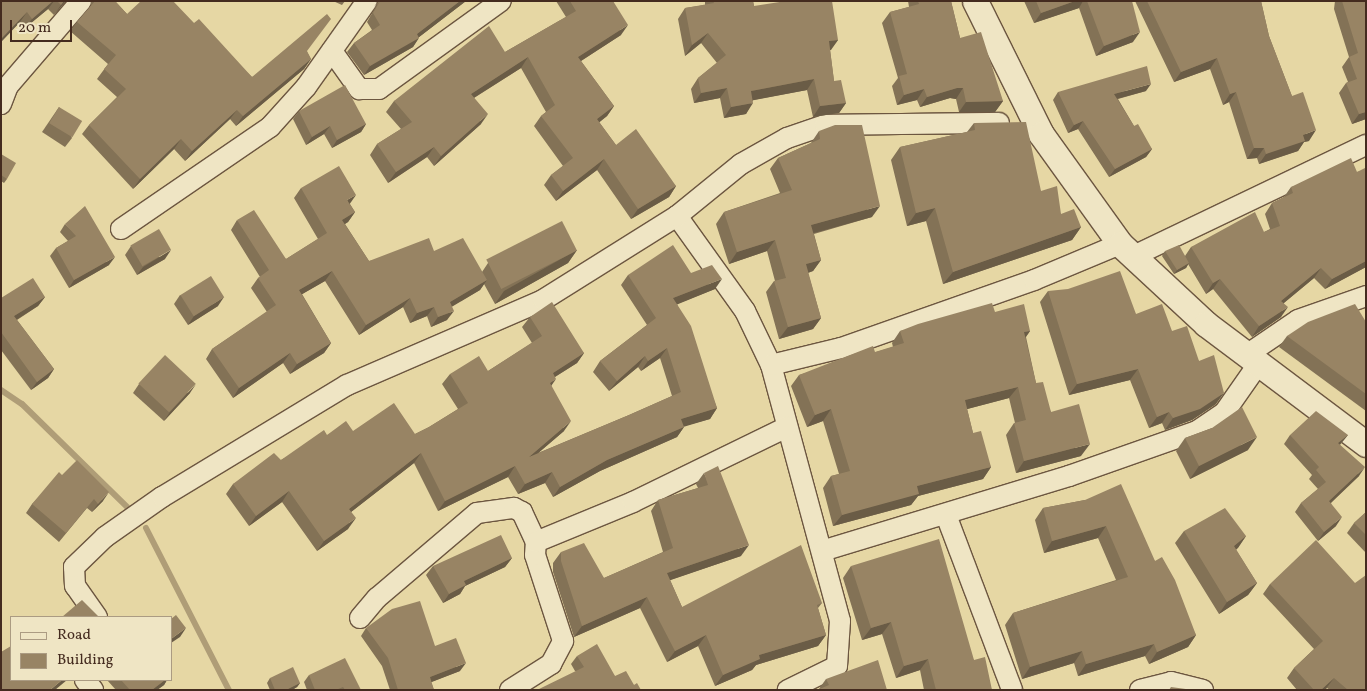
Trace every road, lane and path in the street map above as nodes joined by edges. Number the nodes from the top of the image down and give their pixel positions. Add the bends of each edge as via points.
1 (81, 1) edge
2 (367, 1) edge
3 (501, 1) edge
4 (975, 1) edge
5 (332, 51) junction
6 (4, 90) edge
7 (1035, 123) junction
8 (1362, 152) edge
9 (677, 216) junction
10 (121, 229) dead end
11 (1128, 250) junction
12 (1366, 296) edge
13 (1254, 358) junction
14 (771, 365) junction
15 (787, 427) junction
16 (1366, 444) edge
17 (946, 515) junction
18 (536, 542) junction
19 (822, 551) junction
20 (96, 616) edge
21 (360, 618) dead end
22 (510, 690) edge
23 (788, 690) edge
24 (1012, 690) edge
25 (1140, 690) edge
26 (1203, 690) edge

1 - 6 street
2 - 5 street
3 - 5 street via 379,89 359,90
4 - 7 street
5 - 10 street via 270,127
7 - 9 street via 825,125 788,138 742,164
7 - 11 street
8 - 11 street
9 - 14 street via 745,311
9 - 20 street via 503,320 346,385 162,496 105,537 74,567 75,586
11 - 13 street via 1206,324
11 - 14 street via 841,348
12 - 13 street via 1298,320
13 - 16 street
13 - 17 street via 1224,414 1197,431
14 - 15 street
15 - 18 street via 633,502
15 - 19 street
17 - 19 street
17 - 24 street
18 - 21 street via 522,512 514,508 477,513 376,598
18 - 22 street via 535,555 563,641 551,664
19 - 23 street via 840,622 837,666
25 - 26 street via 1172,682

